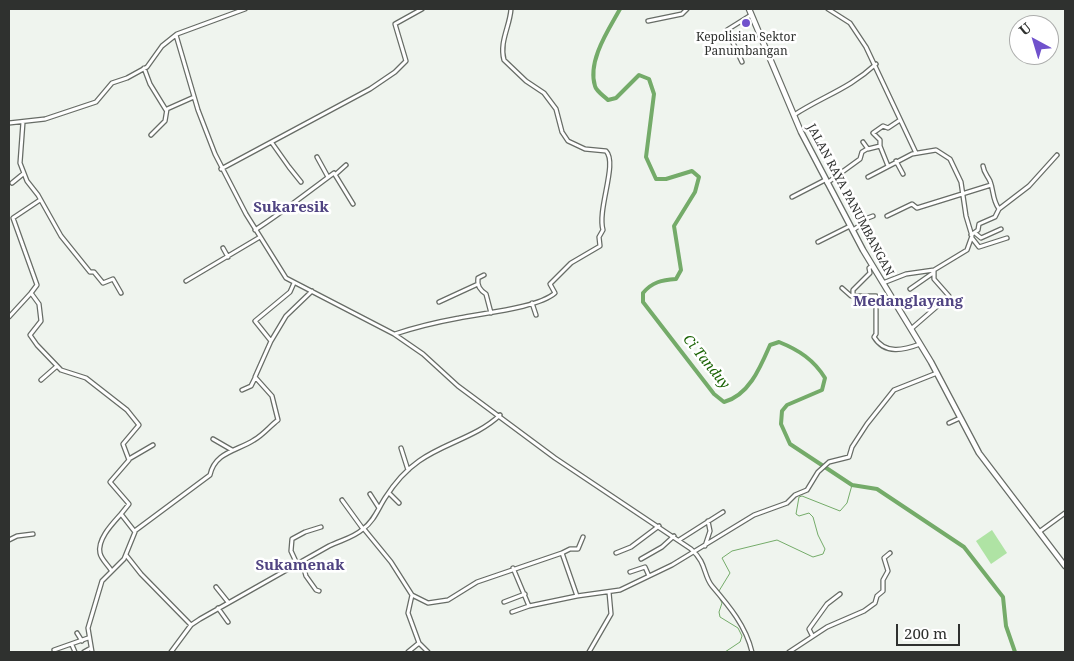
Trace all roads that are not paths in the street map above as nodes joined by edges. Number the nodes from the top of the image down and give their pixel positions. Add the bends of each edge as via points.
1 (245, 9) edge
2 (422, 9) edge
3 (512, 9) edge
4 (686, 9) edge
5 (749, 9) edge
6 (828, 9) edge
7 (751, 15) junction
8 (648, 21) dead end
9 (176, 35) junction
10 (742, 62) dead end
11 (876, 64) junction
12 (144, 68) junction
13 (194, 97) junction
14 (166, 110) junction
15 (794, 115) junction
16 (900, 120) junction
17 (23, 122) junction
18 (9, 123) edge
19 (151, 135) dead end
20 (863, 142) dead end
21 (272, 143) junction
22 (880, 146) junction
23 (867, 149) junction
24 (916, 153) junction
25 (1057, 154) dead end
26 (316, 157) dead end
27 (896, 161) junction
28 (346, 165) dead end
29 (888, 166) junction
30 (983, 166) dead end
31 (221, 168) junction
32 (23, 174) junction
33 (336, 174) junction
34 (904, 174) dead end
35 (328, 177) junction
36 (868, 177) dead end
37 (301, 182) dead end
38 (826, 182) junction
39 (12, 183) dead end
40 (991, 185) junction
41 (964, 195) junction
42 (792, 196) dead end
43 (40, 200) junction
44 (353, 204) dead end
45 (999, 209) junction
46 (873, 216) dead end
47 (887, 216) dead end
48 (851, 228) junction
49 (1001, 229) dead end
50 (255, 230) junction
51 (973, 235) junction
52 (260, 237) junction
53 (1007, 238) dead end
54 (818, 242) dead end
55 (223, 248) dead end
56 (228, 256) junction
57 (872, 265) junction
58 (933, 271) junction
59 (484, 275) dead end
60 (186, 280) dead end
61 (294, 282) junction
62 (883, 283) junction
63 (478, 284) junction
64 (842, 288) dead end
65 (910, 289) dead end
66 (312, 291) junction
67 (121, 292) dead end
68 (31, 293) junction
69 (852, 296) junction
70 (439, 302) dead end
71 (532, 303) junction
72 (491, 313) junction
73 (536, 315) dead end
74 (9, 317) edge
75 (911, 329) junction
76 (394, 334) junction
77 (271, 341) junction
78 (920, 344) junction
79 (57, 366) junction
80 (937, 373) junction
81 (255, 378) junction
82 (41, 380) dead end
83 (242, 390) dead end
84 (500, 416) junction
85 (961, 418) junction
86 (949, 422) dead end
87 (213, 439) dead end
88 (153, 445) dead end
89 (401, 448) dead end
90 (233, 450) junction
91 (129, 459) junction
92 (408, 470) junction
93 (389, 493) junction
94 (370, 494) dead end
95 (342, 500) dead end
96 (399, 503) dead end
97 (380, 508) junction
98 (723, 512) dead end
99 (1065, 513) edge
100 (121, 514) junction
101 (708, 520) junction
102 (659, 526) junction
103 (320, 527) dead end
104 (364, 529) junction
105 (136, 530) junction
106 (1038, 532) junction
107 (33, 534) dead end
108 (674, 536) junction
109 (584, 537) dead end
110 (9, 540) edge
111 (679, 540) junction
112 (705, 546) junction
113 (562, 552) junction
114 (695, 553) junction
115 (890, 553) dead end
116 (616, 554) dead end
117 (126, 555) junction
118 (641, 559) dead end
119 (302, 562) junction
120 (297, 564) junction
121 (1065, 566) edge
122 (512, 568) junction
123 (112, 570) junction
124 (630, 572) dead end
125 (649, 576) junction
126 (216, 587) dead end
127 (319, 590) dead end
128 (608, 592) junction
129 (525, 594) junction
130 (840, 594) dead end
131 (412, 595) junction
132 (577, 596) junction
133 (228, 602) junction
134 (504, 602) dead end
135 (529, 606) junction
136 (218, 608) junction
137 (512, 612) dead end
138 (228, 622) dead end
139 (191, 625) junction
140 (77, 633) dead end
141 (812, 635) junction
142 (88, 638) junction
143 (82, 640) junction
144 (419, 643) junction
145 (72, 645) junction
146 (54, 650) dead end
147 (92, 650) edge
148 (74, 652) edge
149 (84, 652) edge
150 (171, 652) edge
151 (408, 652) edge
152 (428, 652) edge
153 (589, 652) edge
154 (752, 652) edge
155 (789, 652) edge

1 - 9 street
2 - 21 street via 395,24 406,61 400,68 370,89
3 - 71 street via 504,35 504,60 526,82 544,93 556,109 566,138 585,149 606,151 611,168 601,213 600,247 571,263 550,284 554,294
4 - 8 street via 682,14
5 - 7 main road, JALAN RAYA PANUMBANGAN
6 - 11 street via 852,26
7 - 10 street via 727,30
7 - 15 main road, JALAN RAYA PANUMBANGAN
9 - 12 street
9 - 13 street
11 - 15 street via 853,84
11 - 16 street
12 - 14 street
12 - 17 street via 112,83 94,104
13 - 14 street
13 - 31 street
14 - 19 street via 165,121
15 - 38 main road, JALAN RAYA PANUMBANGAN
16 - 22 street via 874,132
16 - 24 street
17 - 18 street
17 - 32 street via 20,162
20 - 23 street
21 - 31 street
21 - 37 street
22 - 23 street
22 - 29 street
23 - 38 street via 862,152 861,159
24 - 27 street
24 - 41 street via 936,150 950,159
25 - 45 street via 1029,186
26 - 35 street
27 - 29 street
27 - 34 street
28 - 33 street
29 - 36 street
30 - 40 street
31 - 50 street
32 - 39 street
32 - 43 street
33 - 35 street
33 - 44 street
35 - 50 street
38 - 42 street
38 - 48 main road, JALAN RAYA PANUMBANGAN
40 - 41 street via 966,191
40 - 45 street via 993,200
41 - 47 street via 917,208 912,204
41 - 51 street via 966,216
43 - 67 street via 61,236 90,272 103,282 114,279
43 - 68 street via 12,220 37,285
45 - 51 street via 995,217 979,224
46 - 48 street via 864,218 865,223
48 - 54 street
48 - 57 main road, JALAN RAYA PANUMBANGAN
49 - 51 street via 981,238
50 - 52 street
51 - 53 street via 979,248
51 - 58 street via 966,250
52 - 56 street
52 - 61 street via 284,276
55 - 56 street
56 - 60 street
57 - 62 main road, JALAN RAYA PANUMBANGAN
57 - 69 street via 870,273 853,290
58 - 62 street via 906,274
58 - 65 street
58 - 75 street via 934,280 949,296
59 - 63 street via 478,278
61 - 66 street
61 - 77 street via 290,292 255,321
62 - 75 main road, JALAN RAYA PANUMBANGAN
63 - 70 street
63 - 72 street via 480,291 486,294
64 - 69 street
66 - 76 street
66 - 77 street via 286,316
68 - 74 street
68 - 79 street via 40,304 41,321 30,334
69 - 78 street via 876,296 874,337 884,349
71 - 72 street
71 - 73 street
72 - 76 street
75 - 78 main road, JALAN RAYA PANUMBANGAN
76 - 84 street
77 - 81 street
78 - 80 main road, JALAN RAYA PANUMBANGAN
79 - 82 street
79 - 91 street via 86,378 127,410 139,424 136,432 123,444
80 - 85 main road, JALAN RAYA PANUMBANGAN
80 - 112 street via 894,390 867,424 849,457 829,462 804,492 795,494 782,506 754,515
81 - 83 street
81 - 90 street via 272,396 278,419 257,439
84 - 92 street via 430,454
84 - 102 street via 568,468
85 - 86 street
85 - 106 main road, JALAN RAYA PANUMBANGAN via 979,454
87 - 90 street
88 - 91 street
89 - 92 street
90 - 105 street via 224,454 210,475
91 - 100 street via 110,482 129,504
92 - 93 street
93 - 96 street
93 - 97 street
94 - 97 street
95 - 104 street
97 - 104 street
98 - 101 street
99 - 106 street
100 - 105 street
100 - 123 street via 105,535 100,548 100,556
101 - 111 street
101 - 112 street via 710,531
102 - 108 street
102 - 116 street
103 - 120 street via 292,540 291,551
104 - 119 street
104 - 131 street
105 - 117 street
106 - 121 main road, JALAN RAYA PANUMBANGAN
107 - 110 street
108 - 111 street
108 - 118 street via 660,549
109 - 113 street via 578,549
111 - 114 street
112 - 114 street
113 - 122 street
113 - 132 street
114 - 125 street
114 - 154 street via 702,561 711,585 740,622
115 - 141 street via 884,558 888,571 883,580 883,591 875,603
117 - 123 street
117 - 139 street
119 - 120 street
119 - 127 street via 312,585
120 - 133 street
122 - 129 street
122 - 131 street via 476,582 448,600 428,602
123 - 142 street via 101,583
124 - 125 street via 644,567
125 - 128 street
126 - 133 street
128 - 132 street
128 - 153 street via 612,614
129 - 134 street
129 - 135 street
130 - 141 street via 827,604 809,629
131 - 144 street via 408,614
132 - 135 street
133 - 136 street
135 - 137 street
136 - 138 street
136 - 139 street
139 - 150 street
140 - 143 street
141 - 155 street
142 - 143 street
142 - 147 street
143 - 145 street
144 - 151 street
144 - 152 street
145 - 146 street
145 - 148 street
147 - 149 street

